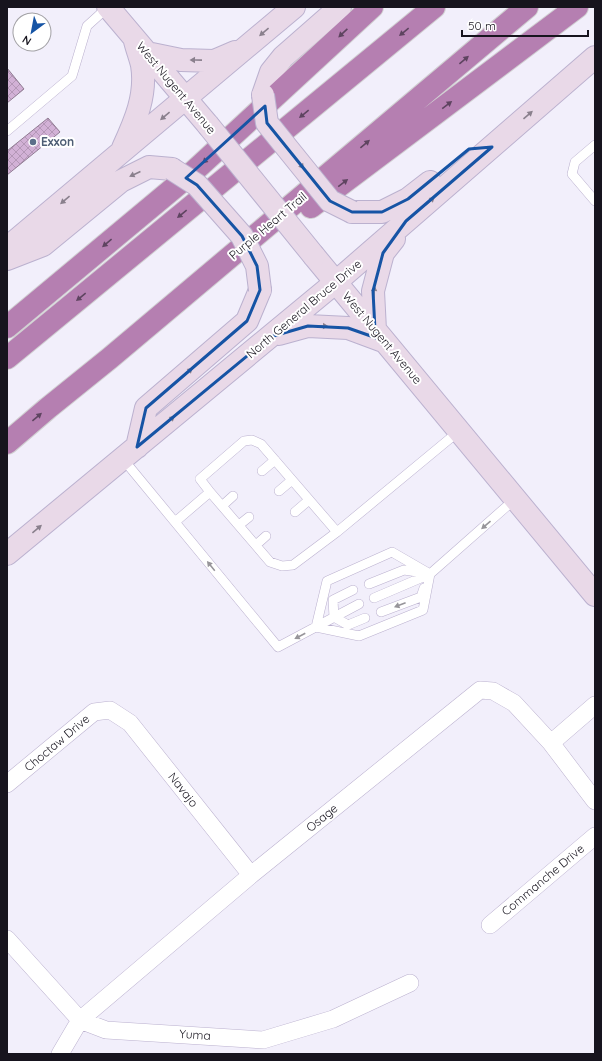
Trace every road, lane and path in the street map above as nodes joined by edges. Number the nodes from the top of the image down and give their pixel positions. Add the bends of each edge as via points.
1 (108, 7) edge
2 (294, 7) edge
3 (340, 7) edge
4 (372, 7) edge
5 (434, 7) edge
6 (527, 7) edge
7 (577, 7) edge
8 (140, 45) junction
9 (247, 47) junction
10 (595, 57) edge
11 (185, 99) junction
12 (7, 131) edge
13 (595, 145) edge
14 (492, 147) junction
15 (120, 154) junction
16 (595, 201) edge
17 (406, 222) junction
18 (7, 248) edge
19 (7, 260) edge
20 (336, 282) junction
21 (7, 327) edge
22 (380, 336) junction
23 (270, 337) junction
24 (7, 358) edge
25 (110, 358) junction
26 (459, 431) junction
27 (7, 442) edge
28 (130, 453) junction
29 (275, 460) junction
30 (262, 471) dead end
31 (292, 480) junction
32 (279, 491) dead end
33 (210, 492) junction
34 (232, 496) dead end
35 (515, 499) junction
36 (309, 500) junction
37 (222, 506) junction
38 (295, 512) dead end
39 (249, 517) dead end
40 (174, 522) junction
41 (239, 525) junction
42 (337, 532) junction
43 (266, 536) dead end
44 (256, 545) junction
45 (7, 554) edge
46 (430, 574) junction
47 (369, 584) dead end
48 (353, 590) dead end
49 (595, 595) edge
50 (374, 598) dead end
51 (359, 604) dead end
52 (381, 612) dead end
53 (334, 617) junction
54 (365, 618) dead end
55 (316, 627) junction
56 (595, 705) edge
57 (110, 710) joint
58 (551, 743) junction
59 (7, 784) edge
60 (595, 801) edge
61 (595, 836) edge
62 (251, 876) junction
63 (490, 925) dead end
64 (7, 939) edge
65 (410, 983) dead end
66 (80, 1020) junction
67 (60, 1054) edge

1 - 8 main road, West Nugent Avenue
1 - 12 lane via 87,26 72,76
2 -> 9 main road
3 -> 14 main road, bridge via 283,57 271,72 263,95 267,123 330,201 352,212 382,212 408,200 469,149
4 -> 21 highway via 193,172
5 -> 24 highway
25 -> 6 highway, Purple Heart Trail
25 -> 7 highway
9 -> 8 main road via 214,60 181,60
8 - 11 main road, West Nugent Avenue
8 - 15 main road via 142,96 134,124
9 - 11 main road
14 -> 10 main road, North General Bruce Drive
11 -> 15 main road
11 - 20 main road, West Nugent Avenue, bridge
13 - 16 lane via 575,162 572,174
17 -> 14 main road, North General Bruce Drive
15 -> 18 main road
17 - 20 main road, North General Bruce Drive
22 -> 17 main road via 372,291 383,253
28 -> 19 main road, bridge via 146,408 247,321 260,290 257,266 242,236 196,184 172,169 149,167 121,181 43,245
20 - 22 main road, West Nugent Avenue
20 - 23 main road, North General Bruce Drive
23 -> 22 main road via 308,326 348,328
22 - 26 main road, West Nugent Avenue
28 -> 23 main road, North General Bruce Drive
27 -> 25 highway, Purple Heart Trail
26 - 35 main road, West Nugent Avenue
26 - 42 lane
28 - 40 lane
45 -> 28 main road, North General Bruce Drive
29 - 30 lane
29 - 31 lane
29 - 33 lane via 262,444 252,440 244,441 200,480
31 - 32 lane
31 - 36 lane
33 - 37 lane
33 - 40 lane
34 - 37 lane
35 -> 46 lane
35 - 49 main road, West Nugent Avenue
36 - 38 lane
36 - 42 lane
37 - 41 lane
39 - 41 lane
55 -> 40 lane via 278,647
41 - 44 lane
42 - 44 lane via 293,565 282,566 270,562
43 - 44 lane
46 - 47 lane via 404,570
46 - 50 lane
46 -> 52 lane via 421,597
46 - 55 lane via 423,610 359,636
46 - 55 lane via 392,552 327,581
48 - 53 lane via 333,600
51 - 53 lane
53 - 54 lane via 348,625
53 - 55 lane
56 - 58 street
57 - 59 street, Choctaw Drive via 94,712
57 - 62 street, Navajo via 130,723
58 - 60 street
58 - 62 street, Osage via 514,703 493,690 480,690
61 - 63 street, Commanche Drive
62 - 66 street, Osage
64 - 66 street, Yuma
65 - 66 street, Yuma via 332,1018 263,1040 106,1030
66 - 67 street, Osage

